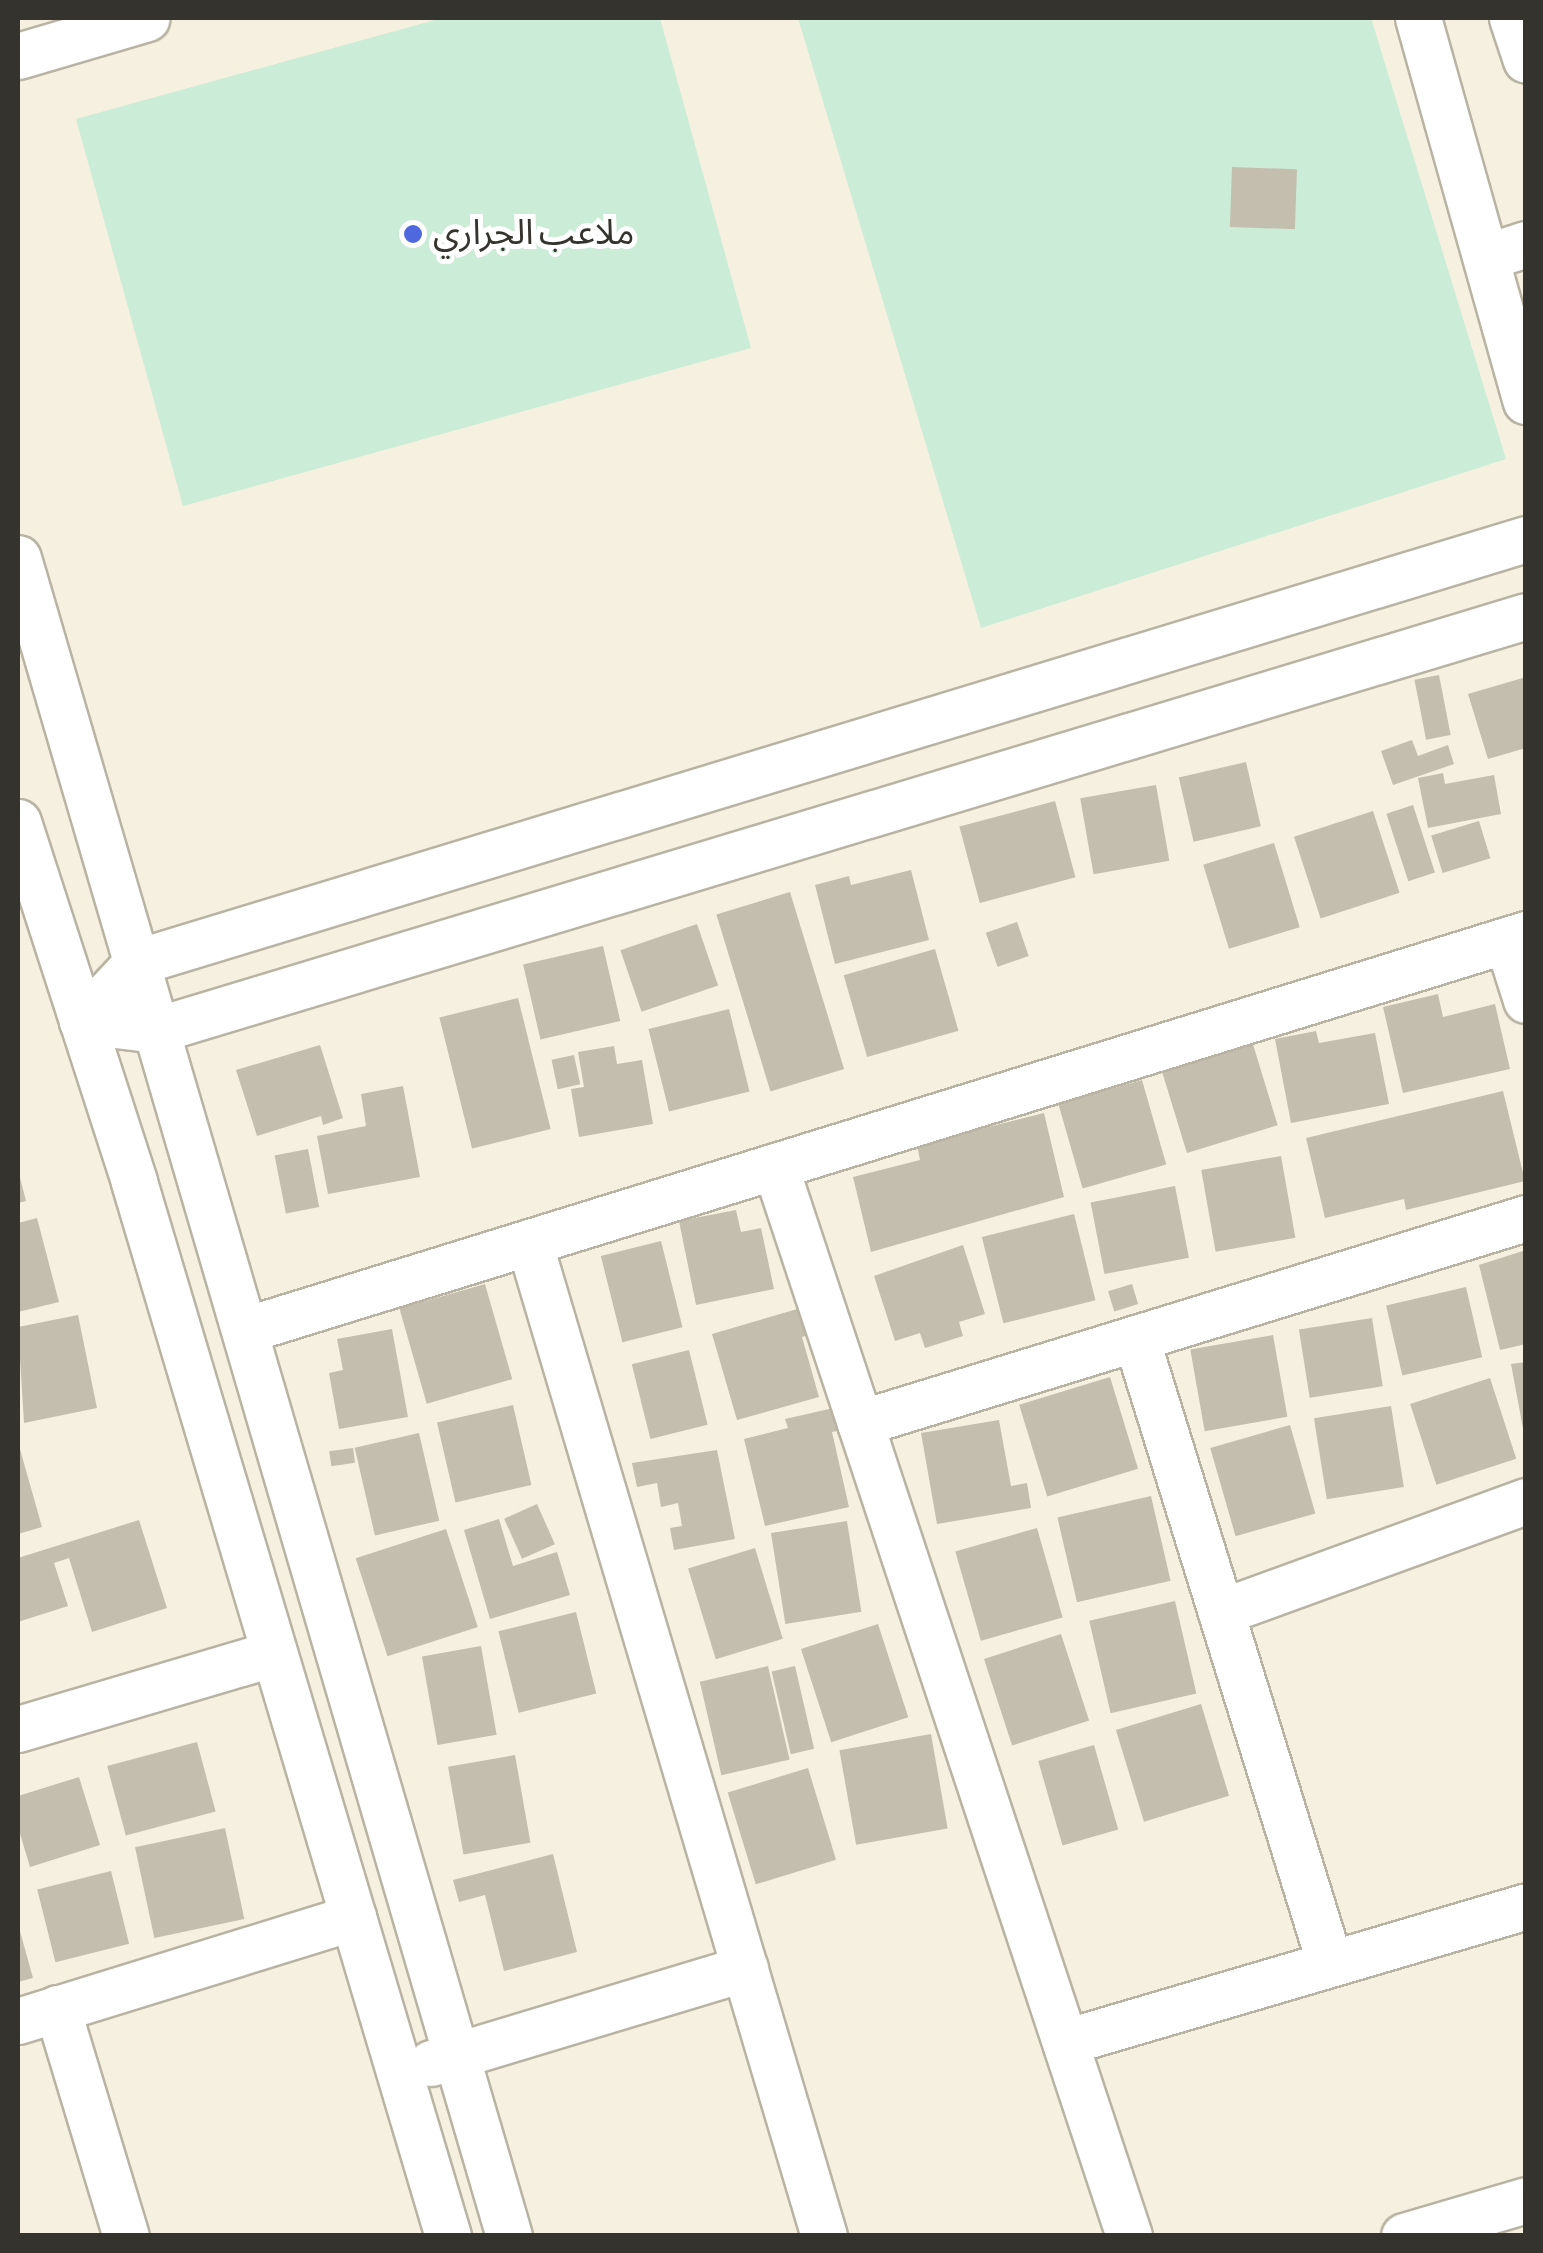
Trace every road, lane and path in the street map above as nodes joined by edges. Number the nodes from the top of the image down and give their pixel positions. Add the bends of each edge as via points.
1 (148, 18) edge
2 (1418, 18) edge
3 (1512, 18) edge
4 (18, 56) edge
5 (1526, 60) edge
6 (1506, 250) edge
7 (1526, 401) edge
8 (1526, 539) edge
9 (18, 558) edge
10 (1526, 616) edge
11 (18, 822) edge
12 (1516, 937) edge
13 (137, 962) junction
14 (1526, 1000) edge
15 (82, 1022) junction
16 (156, 1030) junction
17 (775, 1166) junction
18 (1526, 1218) edge
19 (529, 1242) junction
20 (245, 1330) junction
21 (1136, 1338) junction
22 (860, 1422) junction
23 (1526, 1501) edge
24 (1221, 1612) junction
25 (274, 1653) junction
26 (18, 1729) edge
27 (1526, 1906) edge
28 (353, 1918) junction
29 (1330, 1964) junction
30 (745, 1968) junction
31 (37, 2014) edge
32 (1065, 2042) junction
33 (456, 2055) junction
34 (399, 2072) junction
35 (1526, 2200) edge
36 (126, 2236) edge
37 (448, 2236) edge
38 (509, 2236) edge
39 (824, 2236) edge
40 (1129, 2236) edge
41 (1404, 2236) edge

1 - 4 street
2 - 6 street
3 - 5 street
6 - 7 street
8 - 13 street
9 - 13 street
10 - 16 street
11 - 15 street
12 - 14 street
12 - 17 street
13 - 15 street
13 - 16 street
15 - 16 street
15 - 25 street
16 - 20 street
17 - 19 street
17 - 22 street
18 - 21 street
19 - 20 street
19 - 30 street
20 - 33 street
21 - 22 street
21 - 24 street
22 - 32 street
23 - 24 street
24 - 29 street
25 - 26 street
25 - 28 street
27 - 29 street
28 - 31 street
28 - 34 street
29 - 32 street
30 - 33 street
30 - 39 street
31 - 36 street
32 - 40 street
33 - 34 street
33 - 38 street
34 - 37 street
35 - 41 street

